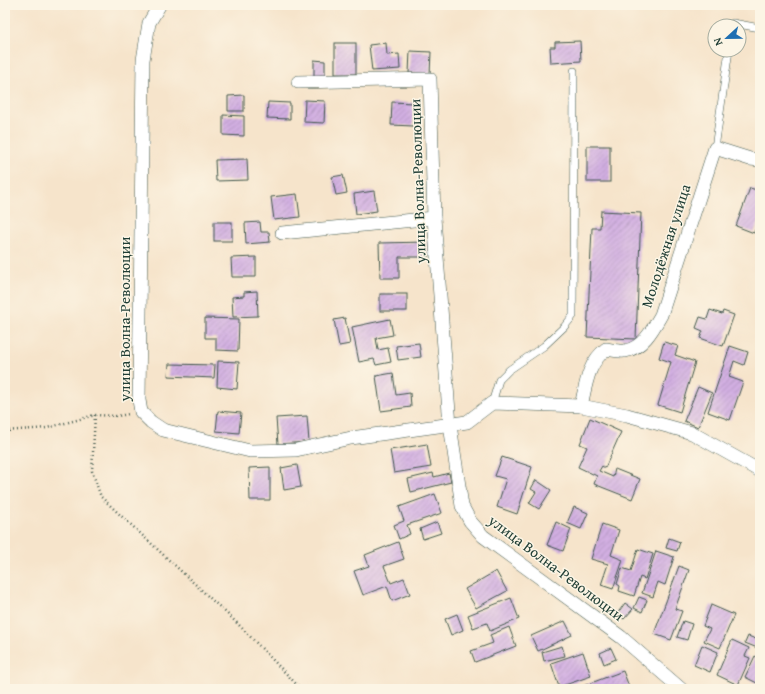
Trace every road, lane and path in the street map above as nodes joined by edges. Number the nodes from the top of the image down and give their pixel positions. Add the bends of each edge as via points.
1 (159, 6) edge
2 (747, 26) edge
3 (760, 28) edge
4 (728, 58) edge
5 (574, 71) dead end
6 (298, 82) dead end
7 (715, 148) junction
8 (760, 160) edge
9 (434, 218) junction
10 (282, 233) dead end
11 (492, 403) junction
12 (581, 406) junction
13 (142, 412) junction
14 (95, 416) junction
15 (450, 425) junction
16 (5, 431) edge
17 (760, 471) edge
18 (301, 689) edge
19 (681, 689) edge

1 - 13 street, улица Волна-Революции via 149,23 143,60 139,400
2 - 3 lane
4 - 7 lane
5 - 11 lane via 573,316 544,346 499,380
6 - 9 street, улица Волна-Революции via 430,79
7 - 8 street
7 - 12 street, Молодёжная улица via 661,315 650,334 637,346 625,351 606,349 597,356 591,366
9 - 10 street
9 - 15 street, улица Волна-Революции
11 - 12 street
11 - 15 street via 467,422
12 - 17 street via 627,415 692,433
13 - 14 path
13 - 15 street, улица Волна-Революции via 163,430 250,451 296,450 351,438
14 - 16 path via 47,428
14 - 18 path via 92,471 101,496 237,623
15 - 19 street, улица Волна-Революции via 461,498 470,521 483,536 622,637

